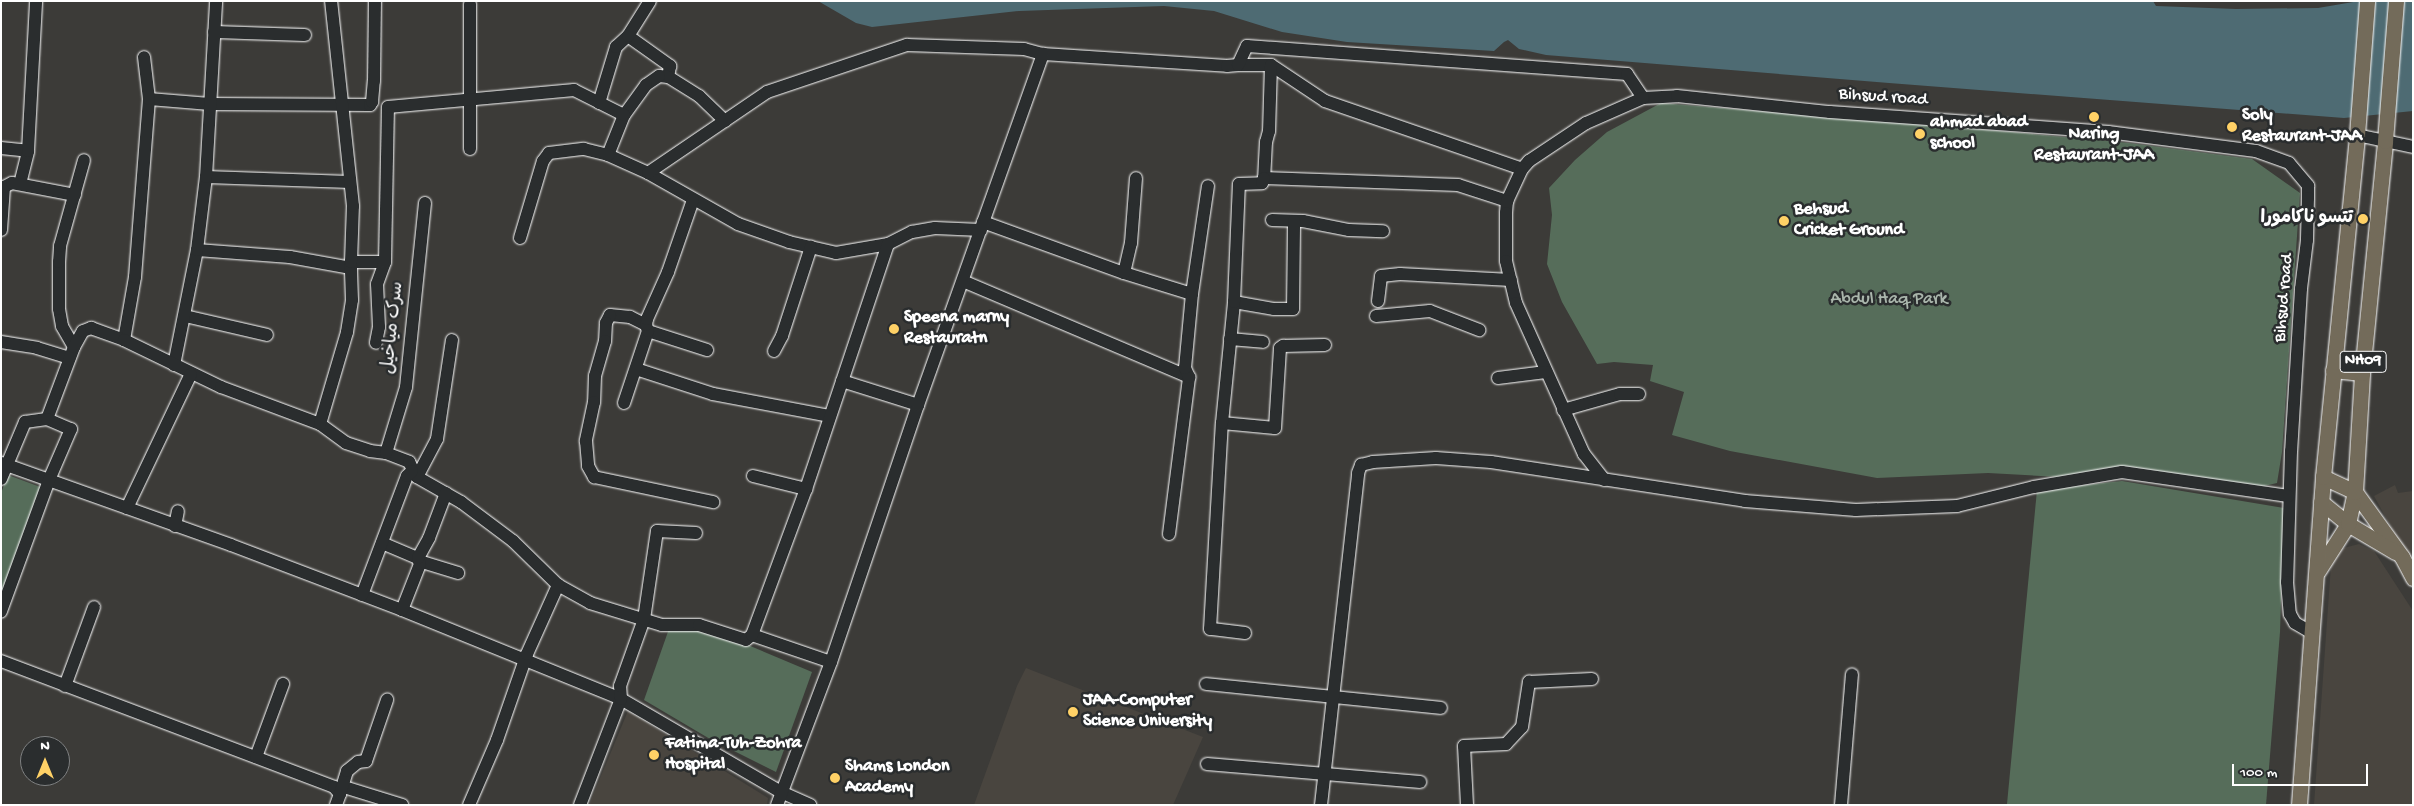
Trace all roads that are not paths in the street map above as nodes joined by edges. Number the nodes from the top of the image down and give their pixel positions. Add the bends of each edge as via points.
1 (36, 1) edge
2 (216, 1) edge
3 (330, 1) edge
4 (375, 1) edge
5 (650, 1) edge
6 (2367, 1) edge
7 (2396, 1) edge
8 (470, 4) dead end
9 (214, 32) junction
10 (305, 35) dead end
11 (628, 36) junction
12 (1043, 54) junction
13 (144, 57) dead end
14 (1238, 65) junction
15 (1271, 65) junction
16 (668, 78) junction
17 (1642, 98) junction
18 (149, 99) junction
19 (470, 99) junction
20 (599, 103) junction
21 (210, 104) junction
22 (340, 106) junction
23 (624, 115) junction
24 (725, 121) junction
25 (2357, 135) junction
26 (2385, 141) junction
27 (2413, 147) edge
28 (1, 148) edge
29 (470, 149) dead end
30 (28, 151) junction
31 (608, 155) junction
32 (84, 160) dead end
33 (1522, 169) junction
34 (648, 173) junction
35 (206, 177) junction
36 (1136, 178) dead end
37 (1264, 178) junction
38 (350, 182) junction
39 (20, 184) junction
40 (1208, 186) dead end
41 (75, 195) junction
42 (693, 200) junction
43 (1507, 200) junction
44 (425, 203) dead end
45 (1272, 220) dead end
46 (1294, 221) junction
47 (982, 226) junction
48 (1, 230) edge
49 (1383, 231) dead end
50 (520, 238) dead end
51 (888, 244) junction
52 (811, 247) junction
53 (197, 250) junction
54 (385, 262) junction
55 (351, 265) junction
56 (1124, 273) junction
57 (1510, 280) junction
58 (963, 281) junction
59 (1192, 294) junction
60 (1378, 301) dead end
61 (1234, 302) junction
62 (185, 316) junction
63 (1376, 316) dead end
64 (647, 328) junction
65 (1479, 330) dead end
66 (267, 335) dead end
67 (1230, 339) junction
68 (124, 340) junction
69 (452, 340) dead end
70 (1, 342) edge
71 (1263, 342) dead end
72 (376, 343) dead end
73 (1325, 345) dead end
74 (708, 350) dead end
75 (774, 351) dead end
76 (72, 353) junction
77 (174, 365) junction
78 (636, 369) junction
79 (2333, 370) junction
80 (1546, 372) junction
81 (2362, 373) junction
82 (191, 374) junction
83 (1189, 377) junction
84 (1498, 378) dead end
85 (842, 381) junction
86 (1639, 394) dead end
87 (624, 403) dead end
88 (918, 405) junction
89 (1563, 410) junction
90 (829, 416) junction
91 (47, 419) junction
92 (1222, 423) junction
93 (320, 424) junction
94 (386, 452) junction
95 (4, 464) edge
96 (415, 474) junction
97 (753, 476) dead end
98 (2323, 476) junction
99 (1, 478) edge
100 (49, 480) junction
101 (1604, 480) junction
102 (806, 489) junction
103 (2355, 492) junction
104 (446, 493) junction
105 (2288, 496) junction
106 (713, 502) dead end
107 (2321, 502) junction
108 (127, 508) junction
109 (178, 511) dead end
110 (2348, 524) junction
111 (175, 526) junction
112 (696, 533) dead end
113 (1169, 534) dead end
114 (382, 543) junction
115 (2402, 557) junction
116 (419, 559) junction
117 (458, 572) dead end
118 (2316, 575) junction
119 (2413, 578) edge
120 (558, 586) junction
121 (362, 595) junction
122 (94, 607) dead end
123 (402, 610) junction
124 (1, 611) edge
125 (644, 619) junction
126 (1245, 633) dead end
127 (2312, 633) junction
128 (752, 635) junction
129 (1, 661) edge
130 (526, 661) junction
131 (831, 662) junction
132 (1852, 674) dead end
133 (1592, 679) dead end
134 (283, 684) dead end
135 (1206, 684) dead end
136 (65, 686) junction
137 (1332, 697) junction
138 (621, 699) junction
139 (387, 700) dead end
140 (1441, 708) dead end
141 (256, 757) junction
142 (1207, 764) dead end
143 (1324, 775) junction
144 (1420, 782) dead end
145 (782, 792) junction
146 (340, 795) edge
147 (402, 805) edge
148 (469, 805) edge
149 (580, 805) edge
150 (777, 805) edge
151 (810, 805) edge
152 (1321, 805) edge
153 (1467, 805) edge
154 (1841, 805) edge
155 (2299, 805) edge

1 - 30 street
2 - 9 street
3 - 22 street
4 - 22 street via 372,102 370,105
5 - 11 street
6 - 25 main road, NH09
7 - 26 main road, NH09
8 - 19 street
9 - 10 street
9 - 21 street
11 - 16 street via 670,66
11 - 20 street via 616,46
12 - 14 street
12 - 24 street via 1024,49 907,45 767,92
12 - 47 street
13 - 18 street
14 - 15 street
14 - 17 street via 1247,46 1627,74
15 - 33 street via 1326,100
15 - 37 street via 1270,131 1266,142
16 - 23 street via 659,76 646,85
16 - 24 street via 699,96
17 - 33 street, Bihsud road via 1586,122
17 - 105 street, Bihsud road via 1677,96 1830,112 2108,132 2256,151 2289,163 2308,186 2308,198
18 - 21 street
18 - 68 street via 134,277
19 - 20 street via 574,90
19 - 29 street
19 - 54 street via 388,107
20 - 23 street
21 - 22 street
21 - 35 street
22 - 38 street
23 - 31 street
24 - 34 street
25 - 26 street
25 - 79 main road, NH09
26 - 27 street
26 - 81 main road, NH09
28 - 30 street
30 - 39 street
31 - 34 street
31 - 50 street via 584,149 549,153 543,161
32 - 41 street
33 - 43 street
34 - 42 street
35 - 38 street
35 - 53 street
36 - 56 street via 1131,243
37 - 43 street via 1458,185
37 - 61 street via 1262,183 1238,184
38 - 55 street via 353,206
39 - 41 street
39 - 48 street via 4,187
40 - 59 street
41 - 76 street via 60,246 59,281 62,326
42 - 52 street via 738,224
42 - 64 street
43 - 57 street via 1506,261
44 - 94 street, سرک میاخیل via 406,388
45 - 46 street
46 - 49 street via 1349,230
46 - 61 street via 1293,309
47 - 51 street via 912,232
47 - 56 street
47 - 58 street
51 - 52 street via 836,253
51 - 85 street
52 - 75 street via 782,336
53 - 55 street
53 - 62 street
54 - 55 street
54 - 72 street via 377,284 379,327
55 - 93 street via 352,300 347,332
56 - 59 street
57 - 60 street via 1400,274 1381,276
57 - 80 street via 1516,303
58 - 83 street
58 - 88 street
59 - 83 street via 1185,368
61 - 67 street
62 - 66 street
62 - 77 street
63 - 65 street via 1430,311
64 - 74 street
64 - 78 street
64 - 106 street via 630,317 610,315 606,323 586,441 588,466 594,477
67 - 71 street
67 - 92 street
68 - 76 street via 90,328 83,331
68 - 77 street
69 - 96 street via 437,439
70 - 76 street
73 - 92 street via 1280,348 1275,428
76 - 91 street
77 - 82 street
78 - 87 street
78 - 90 street via 713,394
79 - 81 main road
79 - 98 main road, NH09
80 - 84 street
80 - 89 street
81 - 103 main road, NH09
82 - 93 street
82 - 108 street
83 - 113 street
85 - 88 street
85 - 90 street
86 - 89 street via 1620,394
88 - 131 street
89 - 101 street via 1584,454
90 - 102 street
91 - 95 street via 25,422
91 - 100 street via 70,429
92 - 126 street via 1210,630
93 - 94 street via 346,443 370,452
94 - 96 street via 408,462
95 - 99 street
95 - 100 street
96 - 104 street
96 - 114 street via 407,476
97 - 102 street
98 - 103 main road
98 - 107 main road, NH09
100 - 108 street
100 - 124 street
101 - 105 street via 1745,501 1856,510 1957,506 2034,487 2122,472
101 - 137 street via 1491,462 1436,458 1362,465 1358,473
102 - 128 street
103 - 110 main road, NH09
103 - 115 main road
104 - 116 street
104 - 120 street via 513,541
105 - 127 street, Bihsud road via 2290,614 2295,623
107 - 110 main road
107 - 118 main road, NH09
108 - 111 street
109 - 111 street
110 - 115 main road
110 - 118 main road, NH09
111 - 121 street
112 - 125 street via 657,531
114 - 116 street
114 - 121 street
115 - 119 main road
116 - 117 street
116 - 123 street via 420,564
118 - 127 main road, NH09
120 - 125 street via 590,603
120 - 130 street
121 - 123 street
122 - 136 street
123 - 130 street
125 - 128 street via 662,625 699,625 746,640
125 - 138 street via 620,686
127 - 155 main road, NH09
128 - 131 street
129 - 136 street
130 - 138 street
130 - 148 street
131 - 145 street
132 - 154 street
133 - 153 street via 1529,682 1522,727 1506,744 1464,746
134 - 141 street
135 - 137 street
136 - 141 street
137 - 140 street
137 - 143 street
138 - 145 street
138 - 149 street
139 - 146 street via 366,760 347,770
141 - 146 street via 334,787
142 - 143 street
143 - 144 street
143 - 152 street
145 - 150 street
145 - 151 street
146 - 147 street

